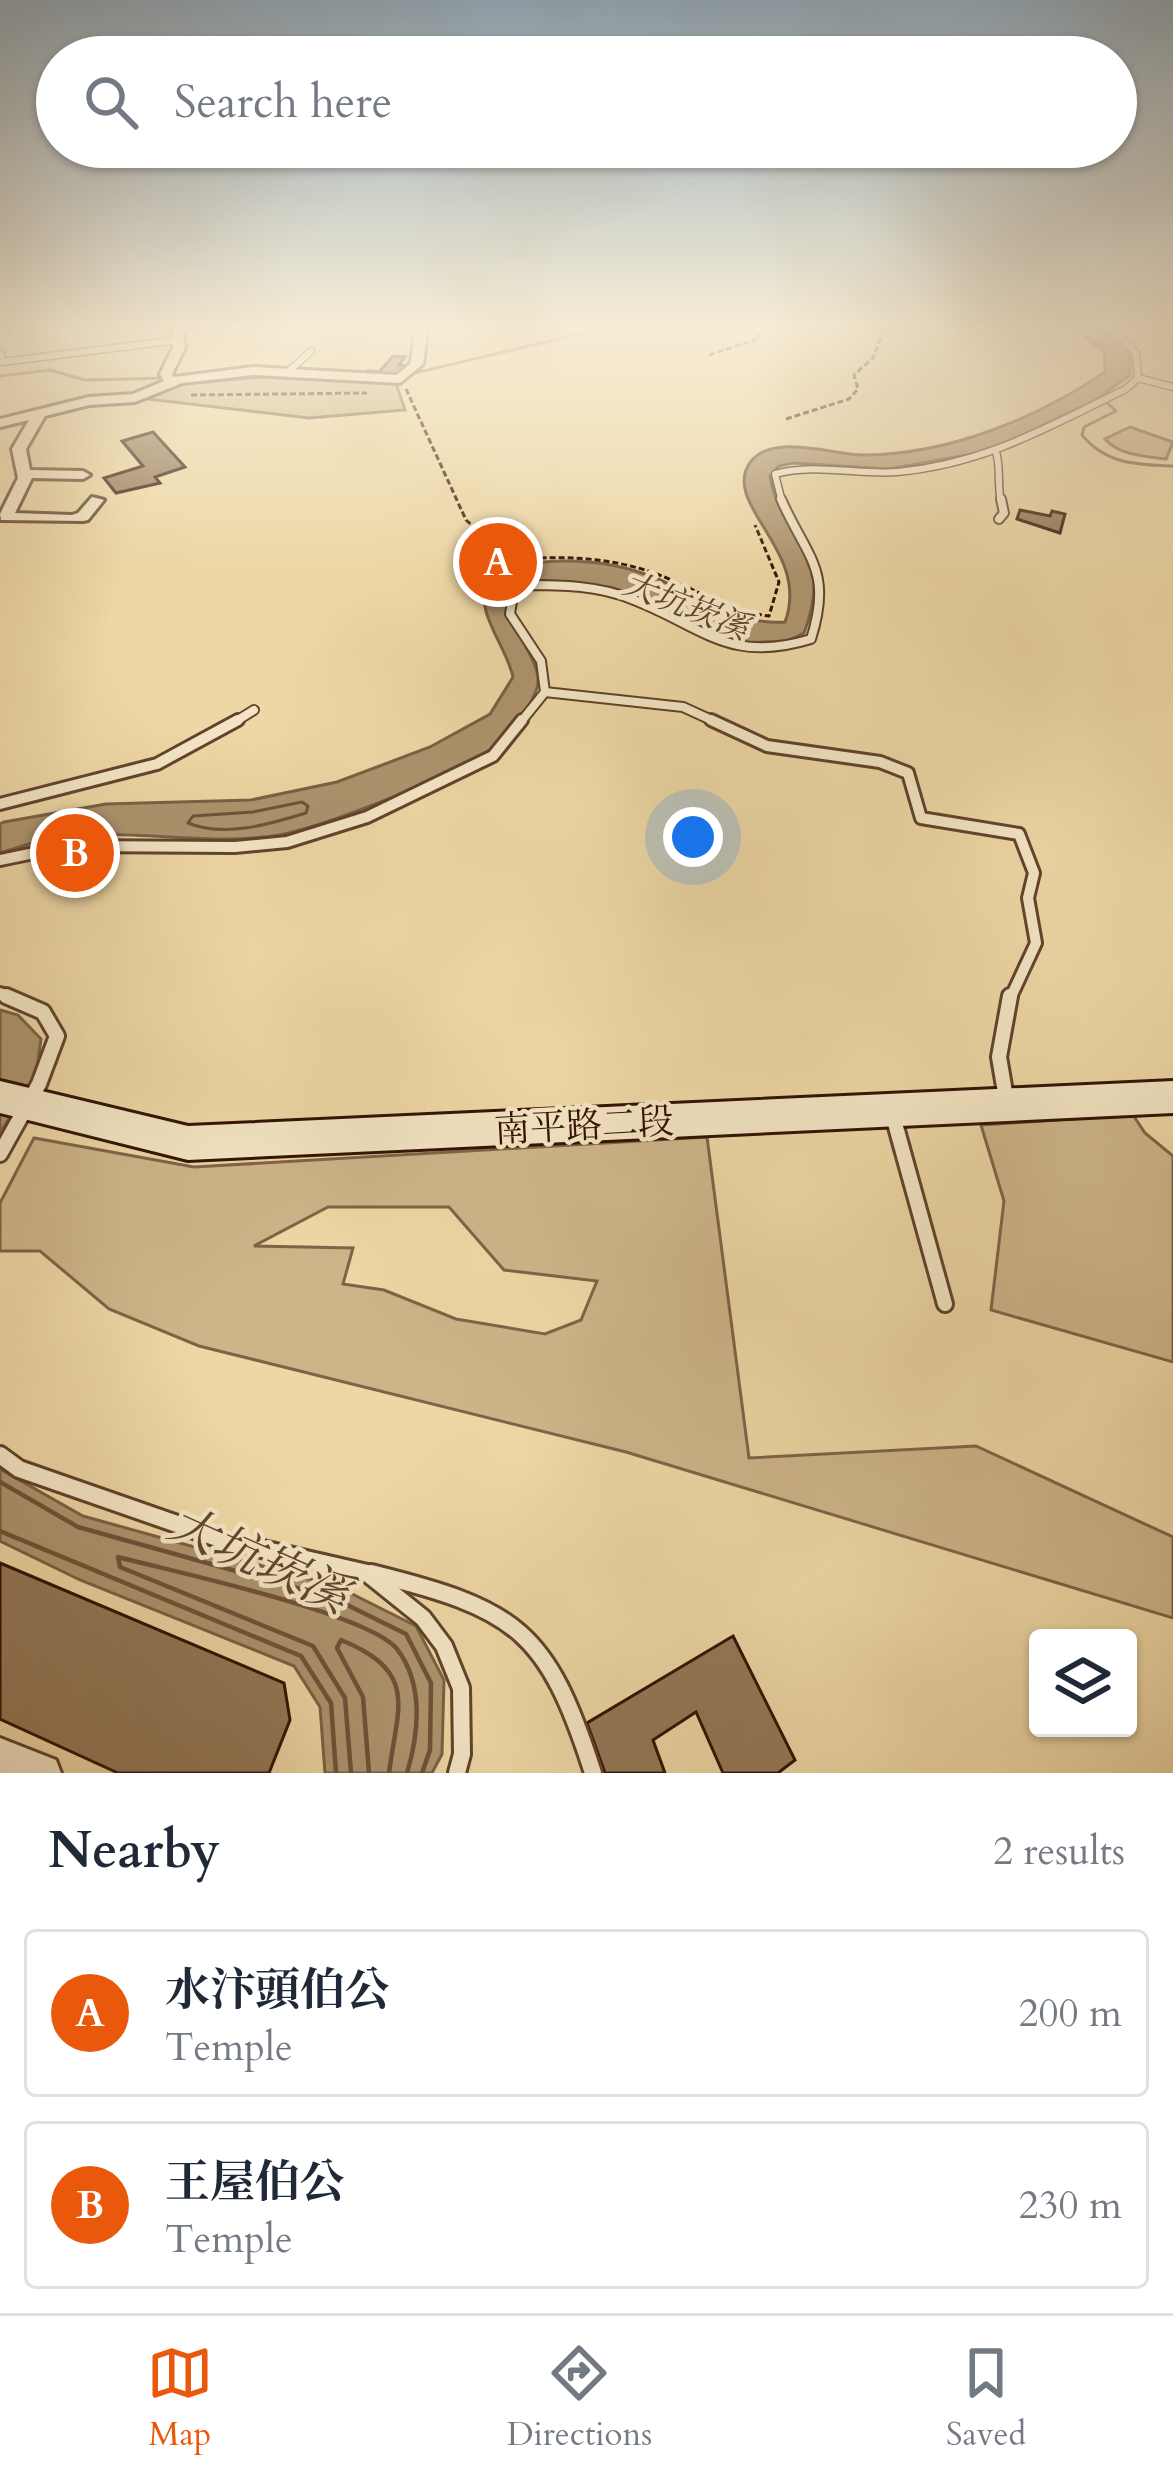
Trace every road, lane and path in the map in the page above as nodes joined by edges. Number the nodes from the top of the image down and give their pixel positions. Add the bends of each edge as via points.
1 (67, 407) edge
2 (414, 407) edge
3 (823, 407) edge
4 (1090, 407) edge
5 (41, 410) junction
6 (786, 419) dead end
7 (0, 423) edge
8 (996, 452) junction
9 (25, 474) junction
10 (83, 475) dead end
11 (97, 500) dead end
12 (999, 519) dead end
13 (755, 525) dead end
14 (511, 560) junction
15 (497, 564) dead end
16 (545, 692) junction
17 (254, 710) dead end
18 (0, 804) edge
19 (0, 860) edge
20 (0, 993) edge
21 (1173, 1096) edge
22 (18, 1102) edge
23 (1008, 1107) junction
24 (892, 1112) junction
25 (0, 1154) edge
26 (946, 1304) dead end
27 (0, 1455) edge
28 (367, 1573) junction
29 (0, 1756) edge
30 (43, 1773) edge
31 (457, 1773) edge
32 (593, 1773) edge

1 - 5 street
2 - 14 path via 466,520
3 - 6 path
4 - 8 lane
5 - 7 street
5 - 9 street via 20,449
8 - 12 lane
8 - 16 lane via 895,472 802,467 775,474 814,550 821,585 811,639 793,646 720,646 609,591 522,585 508,608 542,663
9 - 10 street
9 - 11 street via 6,517 83,517
13 - 14 path via 779,576 770,616 731,611 645,570 574,558
14 - 15 path
16 - 19 lane via 493,756 327,830 269,844 86,845
16 - 23 lane via 683,707 767,746 880,762 908,773 921,818 1018,834 1034,865 1028,898 1036,943 1013,985 1001,1033
17 - 18 lane via 157,764
20 - 22 lane via 43,1012 57,1036
21 - 23 street, 南平路二段
22 - 24 street, 南平路二段 via 188,1143
22 - 25 lane
23 - 24 street, 南平路二段
24 - 26 lane
27 - 28 lane via 224,1540
28 - 31 lane via 444,1646 463,1713
28 - 32 lane via 464,1595 520,1625 548,1657
29 - 30 street

